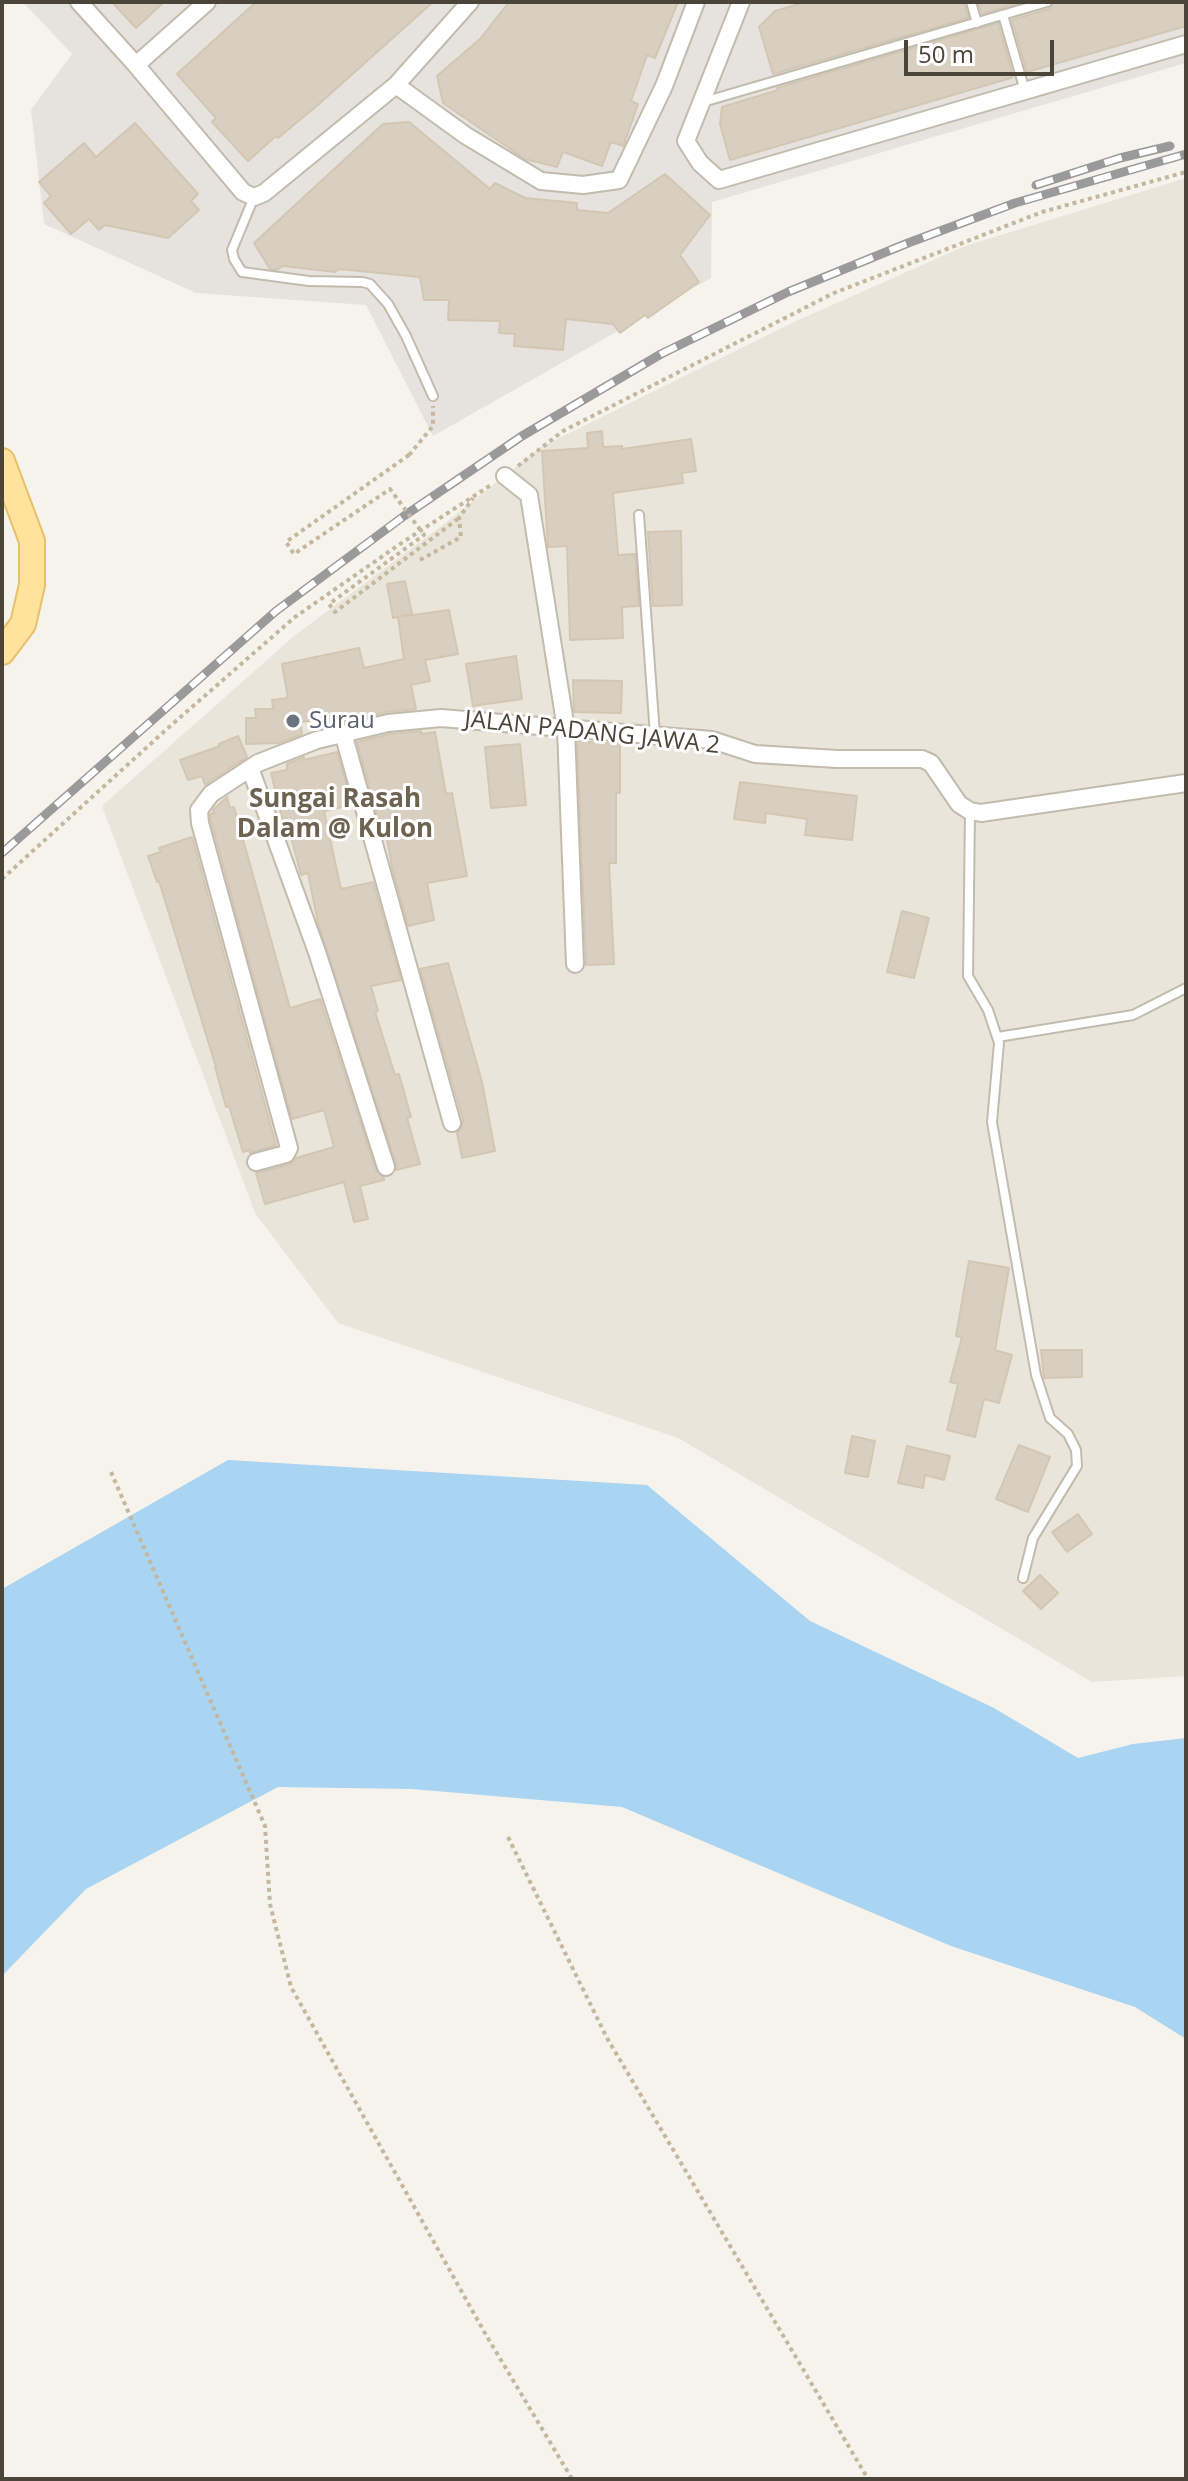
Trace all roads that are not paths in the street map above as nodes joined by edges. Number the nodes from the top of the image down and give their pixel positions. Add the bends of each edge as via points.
1 (79, 2) edge
2 (207, 2) edge
3 (470, 2) edge
4 (696, 2) edge
5 (741, 2) edge
6 (971, 2) edge
7 (1047, 2) edge
8 (1003, 15) junction
9 (977, 23) junction
10 (1186, 44) edge
11 (136, 65) junction
12 (396, 85) junction
13 (1025, 91) junction
14 (702, 102) junction
15 (249, 195) junction
16 (433, 396) road end
17 (2, 461) edge
18 (505, 476) road end
19 (639, 515) dead end
20 (2, 652) edge
21 (566, 729) junction
22 (343, 733) junction
23 (655, 736) junction
24 (250, 768) junction
25 (1186, 783) edge
26 (970, 811) junction
27 (575, 964) dead end
28 (1186, 988) edge
29 (998, 1037) junction
30 (452, 1123) dead end
31 (256, 1162) dead end
32 (386, 1167) dead end
33 (1023, 1578) dead end

1 - 11 street
2 - 11 street
3 - 12 street
4 - 12 street via 619,180 583,185 541,181
5 - 14 street
6 - 9 lane
7 - 8 lane
8 - 9 lane
8 - 13 lane
9 - 14 lane
10 - 13 street
11 - 15 street
12 - 15 street via 264,193
13 - 14 street via 719,180 686,141
15 - 16 lane via 232,250 242,272 370,284 388,304
17 - 20 main road via 32,541 32,585 23,624
18 - 21 street via 529,495
19 - 23 lane
21 - 22 street, JALAN PADANG JAWA 2 via 441,718
21 - 23 street, JALAN PADANG JAWA 2
21 - 27 street
22 - 24 street, JALAN PADANG JAWA 2
22 - 30 street
23 - 26 street, JALAN PADANG JAWA 2 via 712,740 755,754 922,759
24 - 31 street, JALAN PADANG JAWA 2 via 211,794 199,810 289,1148 286,1154
24 - 32 street
25 - 26 street
26 - 29 lane via 968,976
28 - 29 lane via 1133,1015
29 - 33 lane via 992,1122 1036,1375 1050,1418 1076,1450 1077,1466 1033,1538

